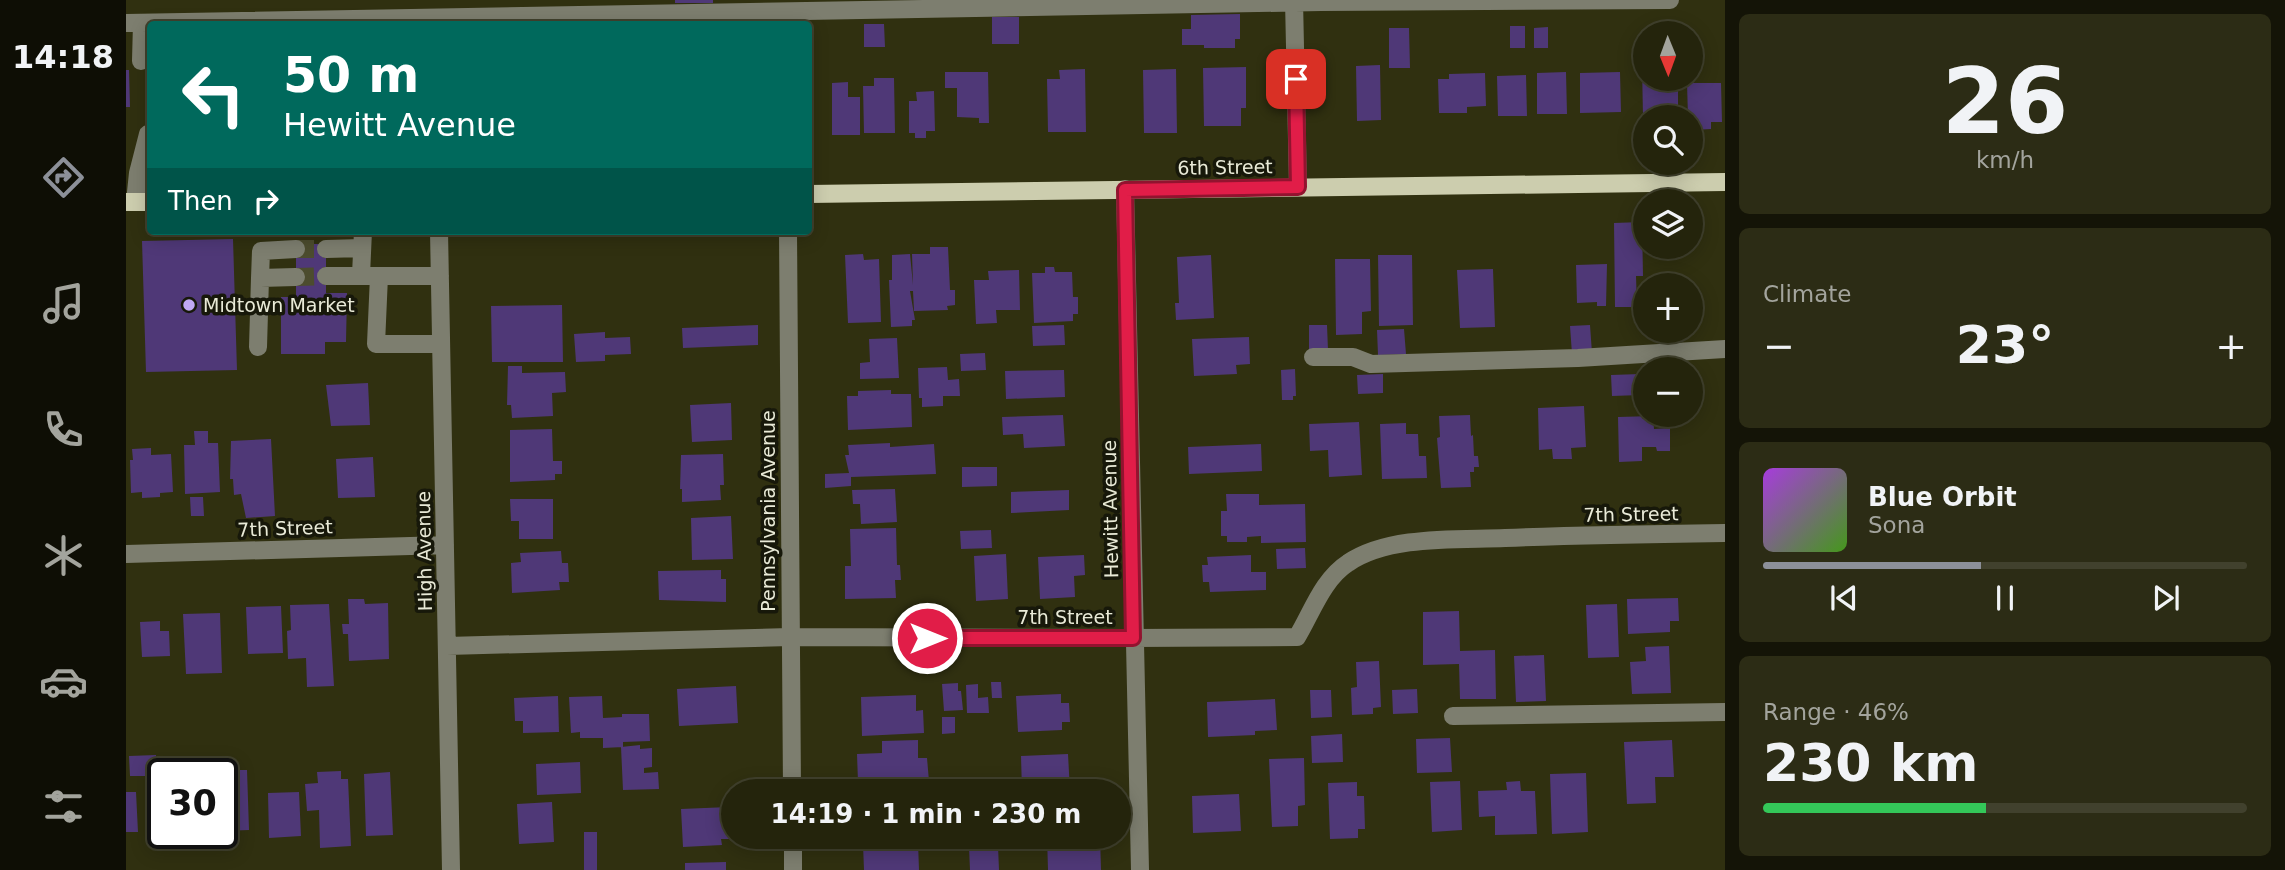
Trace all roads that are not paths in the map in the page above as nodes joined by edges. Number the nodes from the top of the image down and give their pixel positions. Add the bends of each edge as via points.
1 (1671, 0) edge
2 (1294, 1) edge
3 (435, 14) edge
4 (201, 21) edge
5 (134, 23) edge
6 (141, 61) dead end
7 (147, 138) edge
8 (1725, 182) edge
9 (1298, 187) junction
10 (1125, 190) junction
11 (812, 194) edge
12 (137, 202) edge
13 (439, 235) edge
14 (788, 235) edge
15 (362, 239) edge
16 (327, 248) tunnel mouth
17 (296, 249) tunnel mouth
18 (361, 275) junction
19 (326, 276) tunnel mouth
20 (379, 276) junction
21 (440, 276) junction
22 (296, 277) tunnel mouth
23 (260, 278) junction
24 (441, 344) junction
25 (258, 347) dead end
26 (1725, 349) edge
27 (1313, 357) dead end
28 (1725, 533) edge
29 (445, 545) junction
30 (126, 554) edge
31 (790, 637) junction
32 (1133, 638) junction
33 (446, 646) junction
34 (1725, 712) edge
35 (1453, 716) dead end
36 (792, 779) edge
37 (793, 849) edge
38 (451, 870) edge
39 (793, 870) edge
40 (1140, 870) edge

1 - 2 street
2 - 3 street
2 - 9 street
3 - 4 street
5 - 6 street
7 - 12 street
8 - 9 main road, 6th Street
9 - 10 main road, 6th Street
10 - 11 main road, 6th Street
10 - 32 street, Hewitt Avenue
13 - 21 street, High Avenue
14 - 31 street, Pennsylvania Avenue
15 - 16 street
15 - 18 street
17 - 23 street via 261,251
18 - 19 street
18 - 20 street
20 - 21 street
20 - 24 street via 376,344
21 - 24 street, High Avenue
22 - 23 street
23 - 25 street
24 - 29 street, High Avenue
26 - 27 street via 1371,364 1353,357
28 - 32 street, 7th Street via 1543,537 1386,547 1349,562 1334,574 1297,636
29 - 30 street, 7th Street
29 - 33 street, High Avenue
31 - 32 street, 7th Street
31 - 33 street, 7th Street
31 - 36 street, Pennsylvania Avenue
32 - 40 street, Hewitt Avenue
33 - 38 street, High Avenue
34 - 35 street
37 - 39 street

